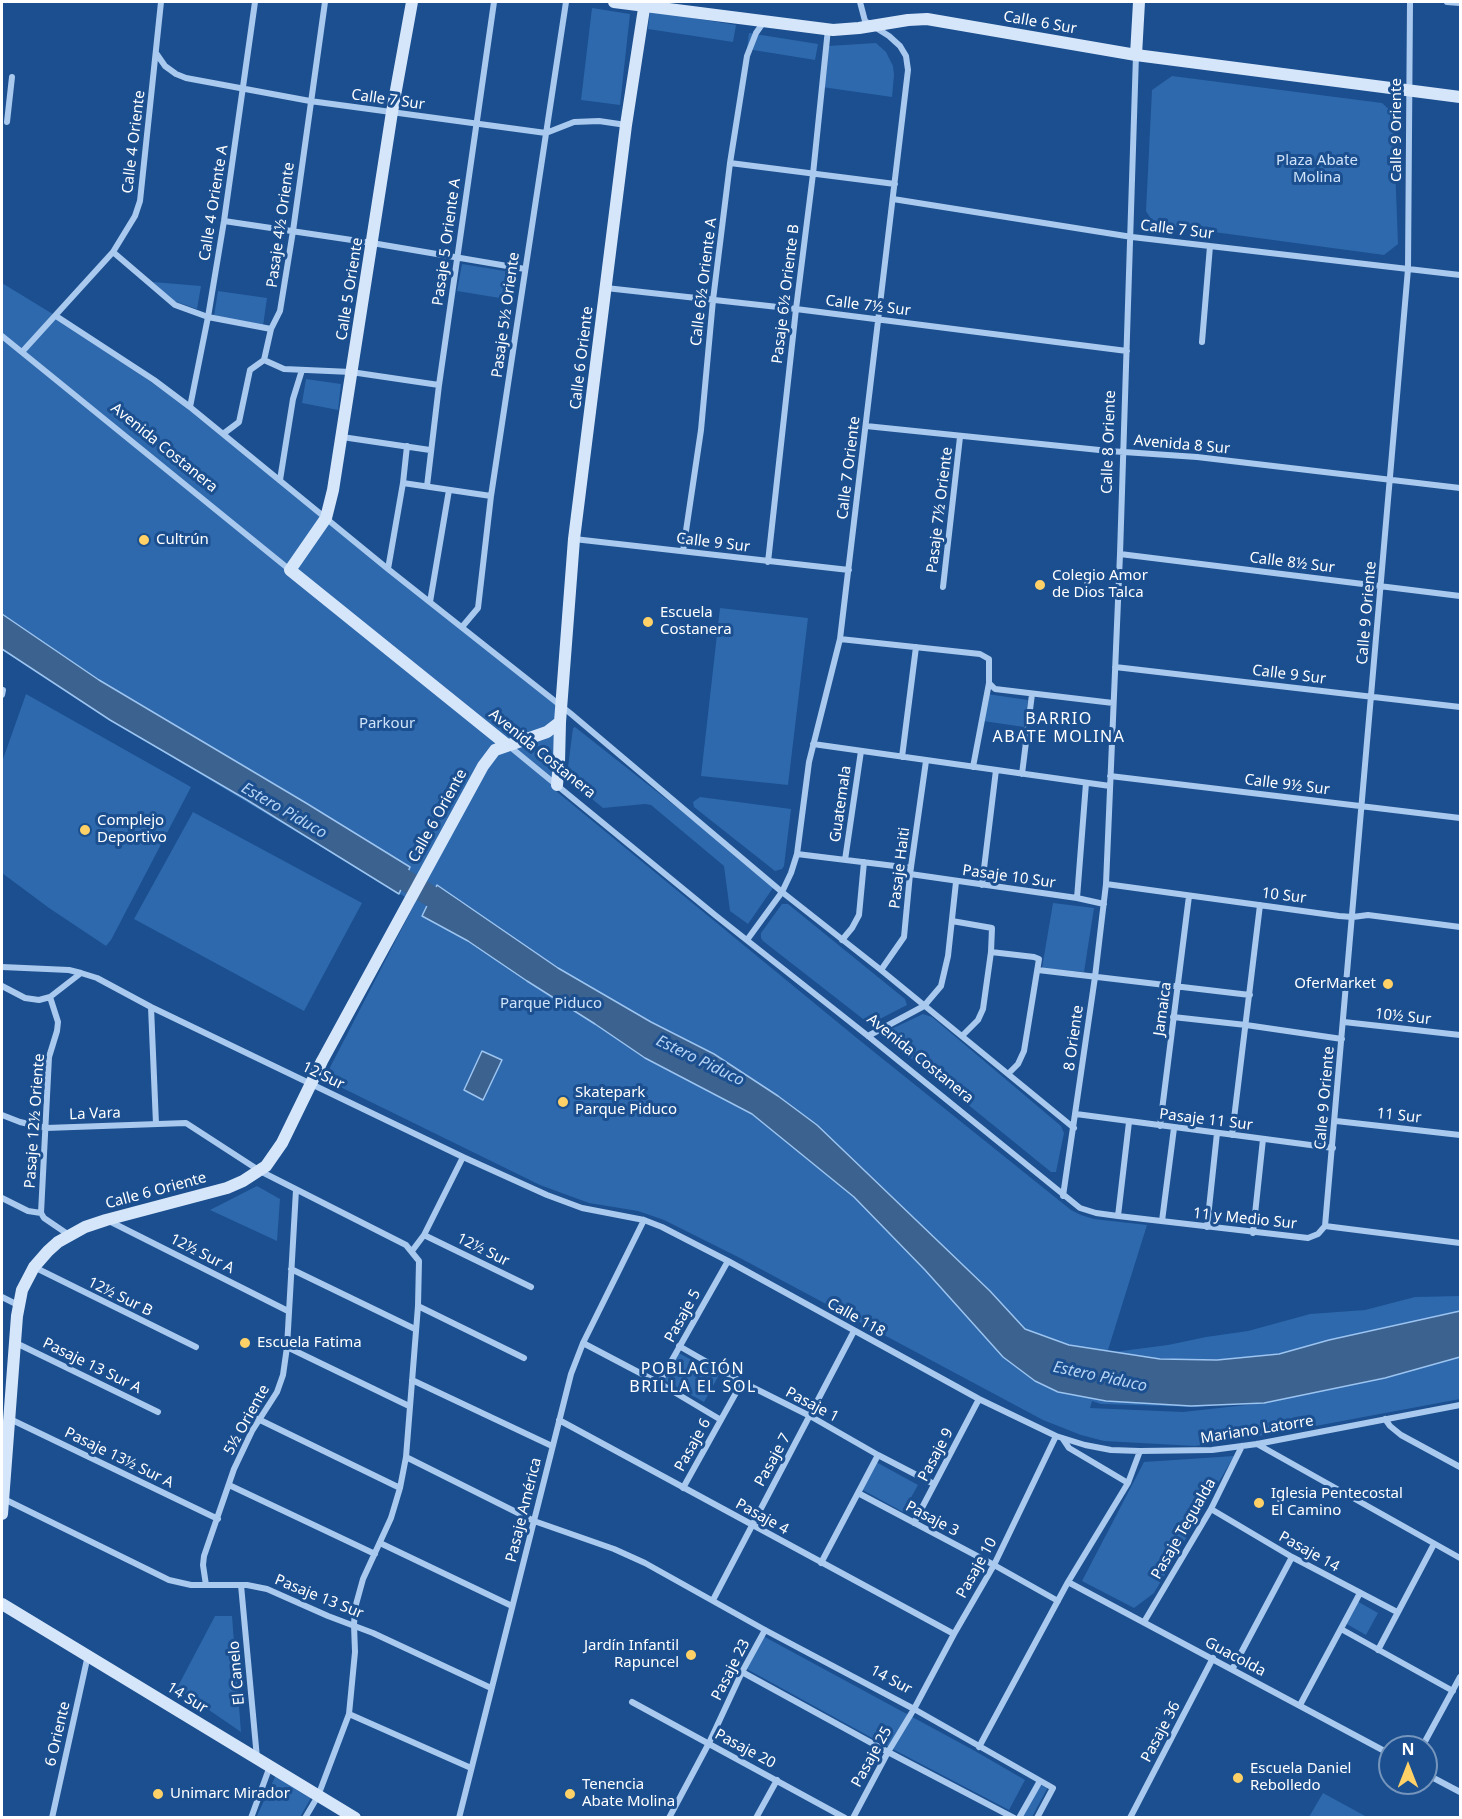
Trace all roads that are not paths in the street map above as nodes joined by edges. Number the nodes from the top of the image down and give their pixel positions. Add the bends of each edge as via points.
1 (161, 2) edge
2 (255, 2) edge
3 (325, 2) edge
4 (412, 2) edge
5 (494, 2) edge
6 (566, 2) edge
7 (614, 2) edge
8 (860, 2) edge
9 (1139, 2) edge
10 (1410, 2) edge
11 (1448, 2) edge
12 (1461, 3) edge
13 (645, 4) edge
14 (765, 20) junction
15 (872, 26) junction
16 (828, 29) junction
17 (156, 53) junction
18 (1136, 55) junction
19 (12, 76) dead end
20 (243, 89) junction
21 (1409, 92) junction
22 (2, 95) edge
23 (9, 97) junction
24 (1461, 97) edge
25 (310, 101) junction
26 (392, 112) junction
27 (7, 122) dead end
28 (476, 124) junction
29 (626, 125) junction
30 (546, 133) junction
31 (730, 163) junction
32 (813, 174) junction
33 (895, 184) junction
34 (893, 200) junction
35 (224, 221) junction
36 (293, 231) junction
37 (1132, 237) junction
38 (372, 243) junction
39 (1210, 246) junction
40 (113, 252) junction
41 (457, 258) junction
42 (525, 269) junction
43 (1408, 269) junction
44 (1461, 275) edge
45 (606, 288) junction
46 (713, 300) junction
47 (796, 309) junction
48 (56, 316) junction
49 (208, 317) junction
50 (878, 320) junction
51 (271, 329) junction
52 (2, 336) edge
53 (1202, 342) dead end
54 (1127, 351) junction
55 (21, 352) junction
56 (264, 360) junction
57 (302, 370) junction
58 (351, 372) junction
59 (439, 385) junction
60 (190, 407) junction
61 (866, 426) junction
62 (223, 434) junction
63 (342, 437) junction
64 (960, 437) junction
65 (407, 446) junction
66 (430, 450) junction
67 (1124, 452) junction
68 (280, 480) junction
69 (1390, 481) junction
70 (403, 483) junction
71 (427, 486) junction
72 (1461, 489) edge
73 (449, 490) junction
74 (492, 496) junction
75 (326, 518) junction
76 (574, 539) junction
77 (683, 551) junction
78 (1120, 554) junction
79 (768, 562) junction
80 (388, 569) junction
81 (290, 570) junction
82 (849, 570) junction
83 (1381, 586) junction
84 (943, 587) dead end
85 (1461, 596) edge
86 (430, 602) junction
87 (462, 627) junction
88 (840, 639) junction
89 (916, 647) junction
90 (1115, 667) junction
91 (989, 683) junction
92 (1032, 694) junction
93 (1372, 697) junction
94 (1113, 703) junction
95 (561, 707) junction
96 (1461, 707) edge
97 (560, 722) junction
98 (813, 744) junction
99 (507, 745) junction
100 (861, 751) junction
101 (902, 757) junction
102 (926, 761) junction
103 (973, 766) junction
104 (996, 770) junction
105 (1022, 774) junction
106 (1110, 776) junction
107 (1086, 783) junction
108 (557, 784) junction
109 (1110, 786) junction
110 (1362, 806) junction
111 (1461, 818) edge
112 (797, 854) junction
113 (845, 860) junction
114 (864, 862) junction
115 (911, 871) junction
116 (956, 882) junction
117 (1106, 884) junction
118 (982, 885) junction
119 (782, 892) junction
120 (1190, 896) junction
121 (1077, 898) junction
122 (1104, 904) junction
123 (1260, 905) junction
124 (1353, 917) junction
125 (952, 921) junction
126 (1461, 927) edge
127 (747, 940) junction
128 (842, 940) junction
129 (991, 952) junction
130 (2, 967) edge
131 (881, 970) junction
132 (1038, 970) junction
133 (81, 973) junction
134 (1095, 977) junction
135 (2, 986) edge
136 (1178, 986) junction
137 (1250, 994) junction
138 (50, 997) junction
139 (924, 1006) junction
140 (151, 1007) junction
141 (1173, 1017) junction
142 (1344, 1022) junction
143 (1246, 1025) junction
144 (1461, 1035) edge
145 (868, 1036) junction
146 (962, 1036) junction
147 (1342, 1039) junction
148 (1008, 1074) junction
149 (311, 1084) junction
150 (2, 1114) edge
151 (1076, 1114) junction
152 (1336, 1121) junction
153 (1129, 1122) junction
154 (156, 1124) junction
155 (1160, 1126) junction
156 (46, 1128) junction
157 (1074, 1128) junction
158 (1174, 1128) junction
159 (1217, 1133) junction
160 (1232, 1135) junction
161 (1461, 1135) edge
162 (1263, 1139) junction
163 (1333, 1148) junction
164 (463, 1157) junction
165 (260, 1172) junction
166 (296, 1190) junction
167 (1063, 1196) junction
168 (2, 1198) edge
169 (41, 1213) junction
170 (1118, 1216) junction
171 (106, 1220) junction
172 (644, 1220) junction
173 (1162, 1221) junction
174 (1325, 1226) junction
175 (1207, 1227) junction
176 (1253, 1233) junction
177 (69, 1235) junction
178 (424, 1235) junction
179 (1461, 1243) edge
180 (412, 1251) junction
181 (728, 1261) junction
182 (34, 1267) junction
183 (291, 1269) junction
184 (531, 1287) dead end
185 (2, 1297) edge
186 (18, 1305) junction
187 (418, 1306) junction
188 (288, 1311) junction
189 (415, 1329) junction
190 (854, 1331) junction
191 (15, 1342) junction
192 (583, 1343) junction
193 (679, 1346) junction
194 (196, 1347) dead end
195 (287, 1347) junction
196 (524, 1358) dead end
197 (412, 1380) junction
198 (742, 1382) junction
199 (659, 1383) junction
200 (979, 1399) junction
201 (1461, 1405) edge
202 (409, 1406) junction
203 (158, 1412) dead end
204 (810, 1416) junction
205 (9, 1419) junction
206 (258, 1419) junction
207 (1385, 1419) junction
208 (559, 1420) junction
209 (721, 1420) junction
210 (1060, 1438) junction
211 (1257, 1444) junction
212 (552, 1446) junction
213 (1242, 1446) junction
214 (1140, 1451) junction
215 (878, 1455) junction
216 (406, 1457) junction
217 (1461, 1467) edge
218 (1128, 1483) junction
219 (934, 1484) junction
220 (230, 1485) junction
221 (400, 1488) junction
222 (683, 1488) junction
223 (858, 1493) junction
224 (3, 1498) edge
225 (1211, 1509) junction
226 (2, 1514) edge
227 (218, 1519) junction
228 (534, 1521) junction
229 (914, 1523) junction
230 (751, 1525) junction
231 (380, 1543) junction
232 (1434, 1544) junction
233 (375, 1554) junction
234 (1292, 1557) junction
235 (1461, 1558) edge
236 (821, 1563) junction
237 (994, 1565) junction
238 (1068, 1582) junction
239 (206, 1585) junction
240 (241, 1585) junction
241 (1360, 1593) junction
242 (713, 1600) junction
243 (1058, 1601) junction
244 (2, 1604) edge
245 (512, 1606) junction
246 (1397, 1612) junction
247 (1144, 1622) junction
248 (354, 1625) junction
249 (1341, 1629) junction
250 (765, 1630) junction
251 (954, 1634) junction
252 (1378, 1650) junction
253 (88, 1655) junction
254 (1213, 1658) junction
255 (1233, 1668) junction
256 (742, 1672) junction
257 (1461, 1677) edge
258 (491, 1688) junction
259 (1453, 1691) junction
260 (632, 1702) dead end
261 (1300, 1705) junction
262 (914, 1709) junction
263 (349, 1714) junction
264 (1429, 1735) edge
265 (709, 1743) junction
266 (979, 1747) junction
267 (1378, 1747) edge
268 (888, 1752) junction
269 (257, 1758) junction
270 (270, 1766) junction
271 (471, 1768) junction
272 (777, 1780) junction
273 (1438, 1780) edge
274 (1040, 1781) junction
275 (1461, 1792) edge
276 (318, 1796) junction
277 (52, 1818) edge
278 (251, 1818) edge
279 (305, 1818) edge
280 (355, 1818) edge
281 (459, 1818) edge
282 (669, 1818) edge
283 (756, 1818) edge
284 (845, 1818) edge
285 (853, 1818) edge
286 (1014, 1818) edge
287 (1019, 1818) edge
288 (1037, 1818) edge
289 (1130, 1818) edge

1 - 17 street, Calle 4 Oriente
2 - 20 street, Calle 4 Oriente A
3 - 25 street, Pasaje 4½ Oriente
4 - 26 main road, Calle 5 Oriente
5 - 28 street, Pasaje 5 Oriente A
6 - 30 street, Pasaje 5½ Oriente
7 - 13 main road, Calle 6 Sur
8 - 15 street, Calle 7 Oriente via 865,21
9 - 18 main road, Calle 8 Oriente
10 - 21 street, Calle 9 Oriente
11 - 12 street
13 - 14 main road, Calle 6 Sur
13 - 29 main road, Calle 6 Oriente
14 - 16 main road, Calle 6 Sur
14 - 31 street, Calle 6½ Oriente A via 747,56
15 - 16 main road, Calle 6 Sur
15 - 18 main road, Calle 6 Sur via 927,19
15 - 33 street, Calle 7 Oriente via 900,46 907,63
16 - 32 street, Pasaje 6½ Oriente B
17 - 20 street, Calle 7 Sur via 176,74
17 - 40 street, Calle 4 Oriente via 140,201
18 - 21 main road, Calle 6 Sur
18 - 37 street, Calle 8 Oriente
19 - 23 street
20 - 25 street, Calle 7 Sur
20 - 35 street, Calle 4 Oriente A
21 - 24 main road, Calle 6 Sur
21 - 43 street, Calle 9 Oriente
22 - 23 street
23 - 27 street
25 - 26 street, Calle 7 Sur
25 - 36 street, Pasaje 4½ Oriente
26 - 28 street, Calle 7 Sur
26 - 38 main road, Calle 5 Oriente
28 - 30 street, Calle 7 Sur
28 - 41 street, Pasaje 5 Oriente A
29 - 30 street, Calle 7 Sur via 573,122
29 - 45 main road, Calle 6 Oriente
30 - 42 street, Pasaje 5½ Oriente
31 - 32 street
31 - 46 street, Calle 6½ Oriente A
32 - 33 street
32 - 47 street, Pasaje 6½ Oriente B
33 - 34 street, Calle 7 Oriente
34 - 37 street, Calle 7 Sur
34 - 50 street, Calle 7 Oriente
35 - 36 street
35 - 49 street, Calle 4 Oriente A
36 - 38 street
36 - 51 street, Pasaje 4½ Oriente via 280,311
37 - 39 street, Calle 7 Sur
37 - 54 street, Calle 8 Oriente
38 - 41 street
38 - 58 main road, Calle 5 Oriente
39 - 43 street, Calle 7 Sur
39 - 53 street
40 - 48 street, Calle 4 Oriente
40 - 49 street via 175,305
41 - 42 street
41 - 59 street, Pasaje 5 Oriente A
42 - 74 street, Pasaje 5½ Oriente
43 - 44 street, Calle 7 Sur
43 - 69 street, Calle 9 Oriente
45 - 46 street, Calle 7½ Sur
45 - 76 main road, Calle 6 Oriente
46 - 47 street, Calle 7½ Sur
46 - 77 street, Calle 6½ Oriente A
47 - 50 street, Calle 7½ Sur
47 - 79 street, Pasaje 6½ Oriente B
48 - 55 street, Calle 4 Oriente
48 - 60 street
49 - 51 street
49 - 60 street, Calle 4 Oriente A
50 - 54 street, Calle 7½ Sur
50 - 61 street, Calle 7 Oriente
51 - 56 street, Pasaje 4½ Oriente
52 - 55 street, Avenida Costanera
54 - 67 street, Calle 8 Oriente
55 - 81 street, Avenida Costanera
56 - 57 street via 284,369
56 - 62 street, Pasaje 4½ Oriente via 250,370 239,422
57 - 58 street
57 - 68 street via 293,399
58 - 59 street
58 - 63 main road, Calle 5 Oriente
59 - 66 street, Pasaje 5 Oriente A
60 - 62 street
61 - 64 street, Avenida 8 Sur
61 - 82 street, Calle 7 Oriente
62 - 68 street
63 - 65 street
63 - 75 main road, Calle 5 Oriente
64 - 67 street, Avenida 8 Sur
64 - 84 street, Pasaje 7½ Oriente
65 - 66 street
65 - 70 street
66 - 71 street, Pasaje 5 Oriente A
67 - 69 street, Avenida 8 Sur
67 - 78 street, Calle 8 Oriente
68 - 75 street
69 - 72 street, Avenida 8 Sur
69 - 83 street, Calle 9 Oriente
70 - 71 street
70 - 80 street
71 - 73 street
73 - 74 street
73 - 86 street
74 - 87 street, Pasaje 5½ Oriente via 478,608
75 - 80 street
75 - 81 main road, Calle 5 Oriente
76 - 77 street, Calle 9 Sur
76 - 95 main road, Calle 6 Oriente
77 - 79 street, Calle 9 Sur
78 - 83 street, Calle 8½ Sur
78 - 90 street, Calle 8 Oriente
79 - 82 street, Calle 9 Sur
80 - 86 street
81 - 99 main road, Avenida Costanera
82 - 88 street, Calle 7 Oriente
83 - 85 street, Calle 8½ Sur
83 - 93 street, Calle 9 Oriente
86 - 87 street
87 - 95 street
88 - 89 street
88 - 98 street, Calle 7 Oriente
89 - 91 street via 980,654 989,659
89 - 101 street
90 - 93 street, Calle 9 Sur
90 - 94 street, Calle 8 Oriente
91 - 92 street via 995,689
91 - 103 street
92 - 94 street
92 - 105 street
93 - 96 street, Calle 9 Sur
93 - 110 street, Calle 9 Oriente
94 - 106 street, Calle 8 Oriente
95 - 97 main road, Calle 6 Oriente
95 - 119 street
97 - 99 main road, Calle 6 Oriente via 547,732
97 - 108 main road
98 - 100 street
98 - 112 street, Calle 7 Oriente
99 - 108 street, Avenida Costanera
99 - 149 main road, Calle 6 Oriente via 495,750 483,766
100 - 101 street
100 - 113 street, Guatemala
101 - 102 street
102 - 103 street
102 - 115 street, Pasaje Haiti
103 - 104 street
104 - 105 street
104 - 118 street
105 - 107 street
106 - 109 street, Calle 8 Oriente
106 - 110 street, Calle 9½ Sur
107 - 109 street
107 - 121 street
108 - 127 street, Avenida Costanera
109 - 117 street, Calle 8 Oriente
110 - 111 street, Calle 9½ Sur
110 - 124 street, Calle 9 Oriente
112 - 113 street, Pasaje 10 Sur
112 - 119 street, Calle 7 Oriente
113 - 114 street, Pasaje 10 Sur
114 - 115 street, Pasaje 10 Sur
114 - 128 street via 859,915
115 - 116 street, Pasaje 10 Sur
115 - 131 street, Pasaje Haiti via 904,937
116 - 118 street, Pasaje 10 Sur
116 - 125 street
117 - 120 street, 10 Sur
117 - 122 street, 8 Oriente
118 - 121 street, Pasaje 10 Sur
119 - 127 street, Calle 7 Oriente
119 - 128 street
120 - 123 street, 10 Sur
120 - 136 street, Jamaica
121 - 122 street, Pasaje 10 Sur
122 - 134 street, 8 Oriente
123 - 124 street, 10 Sur
123 - 137 street
124 - 126 street, 10 Sur via 1368,915
124 - 142 street, Calle 9 Oriente
125 - 129 street via 992,928
125 - 139 street via 941,986
127 - 145 street, Avenida Costanera
128 - 131 street
129 - 132 street via 1034,957 1039,959
129 - 146 street via 983,1010
130 - 133 street, 12 Sur
131 - 139 street
132 - 134 street
132 - 148 street via 1024,1051
133 - 138 street
133 - 140 street, 12 Sur
134 - 136 street
134 - 151 street, 8 Oriente
135 - 138 street via 25,998
136 - 137 street
136 - 141 street, Jamaica
137 - 143 street
138 - 156 street, Pasaje 12½ Oriente via 58,1022 49,1057
139 - 145 street
139 - 146 street
140 - 149 street, 12 Sur
140 - 154 street
141 - 143 street
141 - 155 street, Jamaica
142 - 144 street, 10½ Sur
142 - 147 street, Calle 9 Oriente
143 - 147 street
143 - 160 street
145 - 167 street, Avenida Costanera
146 - 148 street
147 - 152 street, Calle 9 Oriente
148 - 157 street
149 - 164 street, 12 Sur
149 - 165 main road, Calle 6 Oriente via 276,1152
150 - 156 street, La Vara
151 - 153 street, Pasaje 11 Sur
151 - 157 street, 8 Oriente
152 - 161 street, 11 Sur
152 - 163 street, Calle 9 Oriente
153 - 155 street, Pasaje 11 Sur
153 - 170 street
154 - 156 street, La Vara
154 - 165 street, La Vara via 186,1123
155 - 158 street, Pasaje 11 Sur
156 - 169 street, Pasaje 12½ Oriente
157 - 167 street, 8 Oriente
158 - 159 street, Pasaje 11 Sur
158 - 173 street
159 - 160 street, Pasaje 11 Sur
159 - 175 street
160 - 162 street, Pasaje 11 Sur
162 - 163 street, Pasaje 11 Sur
162 - 176 street
163 - 174 street, Calle 9 Oriente
164 - 172 street, 12 Sur via 582,1208
164 - 178 street
165 - 166 street, La Vara
165 - 171 main road, Calle 6 Oriente via 227,1188
166 - 180 street, La Vara
166 - 183 street, 5½ Oriente
167 - 170 street, 11 y Medio Sur via 1087,1211
168 - 169 street
169 - 177 street
170 - 173 street, 11 y Medio Sur
171 - 177 main road, Calle 6 Oriente
171 - 188 street, 12½ Sur A
172 - 181 street, Calle 118
172 - 192 street, Pasaje América
173 - 175 street, 11 y Medio Sur
174 - 176 street, 11 y Medio Sur via 1308,1238
174 - 179 street
175 - 176 street, 11 y Medio Sur
177 - 182 main road, Calle 6 Oriente
178 - 180 street
178 - 184 street, 12½ Sur
180 - 187 street via 419,1261
181 - 190 street, Calle 118
181 - 193 street, Pasaje 5
182 - 186 main road, Calle 6 Oriente
182 - 194 street, 12½ Sur B
183 - 188 street, 5½ Oriente
183 - 189 street
185 - 186 street
186 - 191 main road, Calle 6 Oriente
187 - 189 street
187 - 196 street
188 - 195 street, 5½ Oriente
189 - 197 street
190 - 200 street, Calle 118
190 - 204 street, Pasaje 7
191 - 203 street, Pasaje 13 Sur A
191 - 205 main road, Calle 6 Oriente
192 - 199 street
192 - 208 street, Pasaje América
193 - 198 street, Pasaje 1
193 - 199 street, Pasaje 5
195 - 202 street
195 - 206 street, 5½ Oriente via 281,1383
197 - 202 street
197 - 212 street
198 - 204 street, Pasaje 1
198 - 209 street, Pasaje 6
199 - 209 street
200 - 210 street, Calle 118
200 - 219 street, Pasaje 9
201 - 207 street, Mariano Latorre
202 - 216 street
204 - 215 street, Pasaje 1
204 - 230 street, Pasaje 7
205 - 224 main road, Calle 6 Oriente
205 - 227 street, Pasaje 13½ Sur A
206 - 220 street, 5½ Oriente
206 - 221 street
207 - 211 street, Mariano Latorre
207 - 217 street via 1401,1436
208 - 212 street, Pasaje América
208 - 222 street, Pasaje 4
209 - 222 street, Pasaje 6
210 - 214 street, Mariano Latorre via 1111,1450
210 - 218 street, Calle 118
210 - 237 street, Pasaje 10
211 - 213 street, Mariano Latorre
211 - 232 street
212 - 228 street, Pasaje América
213 - 214 street, Mariano Latorre via 1192,1452
213 - 225 street, Pasaje Tegualda
214 - 218 street
215 - 219 street, Pasaje 1
215 - 223 street
216 - 221 street
216 - 228 street, 14 Sur
218 - 238 street
219 - 229 street, Pasaje 9
220 - 227 street, 5½ Oriente
220 - 233 street
221 - 231 street
222 - 230 street, Pasaje 4
223 - 229 street, Pasaje 3
223 - 236 street
224 - 226 main road
224 - 239 street, Pasaje 13 Sur via 169,1580
225 - 234 street, Pasaje 14
225 - 247 street, Pasaje Tegualda
227 - 239 street, 5½ Oriente via 204,1556
228 - 242 street, 14 Sur via 614,1549
228 - 245 street, Pasaje América
229 - 237 street, Pasaje 3
230 - 236 street, Pasaje 4
230 - 242 street, Pasaje 7
231 - 233 street
231 - 245 street
232 - 235 street
232 - 246 street
233 - 248 street via 360,1589
234 - 241 street, Pasaje 14
234 - 255 street
236 - 251 street, Pasaje 4
237 - 243 street, Pasaje 3
237 - 251 street, Pasaje 10
238 - 243 street
238 - 247 street, Guacolda
239 - 240 street, Pasaje 13 Sur
240 - 248 street, Pasaje 13 Sur via 277,1592
240 - 269 street, El Canelo
241 - 246 street, Pasaje 14
241 - 249 street
242 - 250 street, 14 Sur
243 - 266 street
244 - 253 main road, 14 Sur
245 - 258 street, Pasaje América
246 - 252 street
247 - 254 street, Guacolda
248 - 258 street, Pasaje 13 Sur
248 - 263 street
249 - 252 street
249 - 261 street
250 - 256 street, Pasaje 23
250 - 262 street, 14 Sur
251 - 262 street, Pasaje 10
252 - 259 street
253 - 269 main road, 14 Sur
253 - 277 street, 6 Oriente
254 - 255 street, Guacolda
254 - 289 street, Pasaje 36
255 - 261 street, Guacolda
256 - 265 street, Pasaje 23
256 - 268 street
257 - 259 street
258 - 271 street, Pasaje América
259 - 264 street
260 - 265 street, Pasaje 20
261 - 267 street, Guacolda
262 - 266 street, 14 Sur
262 - 268 street, Pasaje 25
263 - 271 street
263 - 276 street
265 - 272 street, Pasaje 20
265 - 282 street, Pasaje 23
266 - 274 street, 14 Sur
268 - 285 street, Pasaje 25
268 - 286 street
269 - 270 main road, 14 Sur
270 - 276 main road, 14 Sur
270 - 278 street
271 - 281 street, Pasaje América
272 - 283 street
272 - 284 street, Pasaje 20
273 - 275 street
274 - 287 street
274 - 288 street, 14 Sur via 1053,1788
276 - 279 street
276 - 280 main road, 14 Sur

